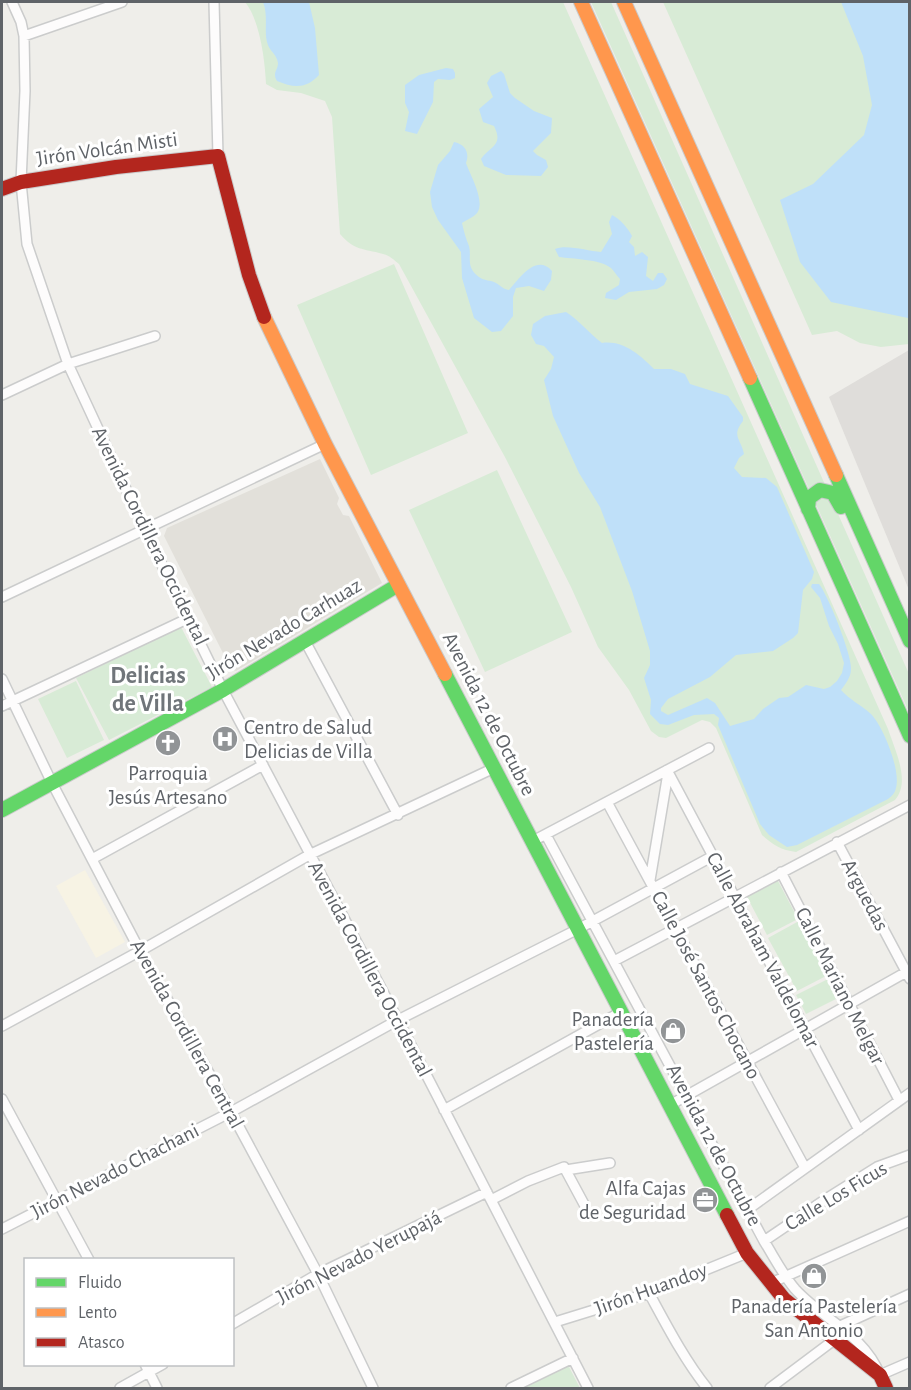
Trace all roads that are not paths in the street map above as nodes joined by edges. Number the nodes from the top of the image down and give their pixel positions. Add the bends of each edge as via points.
1 (12, 2) edge
2 (122, 2) edge
3 (214, 2) edge
4 (581, 2) edge
5 (624, 2) edge
6 (24, 36) junction
7 (218, 156) junction
8 (21, 182) junction
9 (2, 189) edge
10 (155, 336) dead end
11 (68, 364) junction
12 (2, 395) edge
13 (325, 444) junction
14 (808, 509) junction
15 (145, 530) junction
16 (865, 543) junction
17 (398, 585) junction
18 (2, 597) edge
19 (904, 613) edge
20 (189, 618) junction
21 (908, 635) edge
22 (305, 641) junction
23 (2, 680) edge
24 (223, 690) junction
25 (12, 702) junction
26 (2, 706) edge
27 (909, 735) edge
28 (709, 748) dead end
29 (262, 765) junction
30 (494, 768) junction
31 (668, 772) junction
32 (52, 783) junction
33 (608, 802) junction
34 (909, 805) edge
35 (2, 810) edge
36 (398, 815) junction
37 (546, 835) junction
38 (531, 842) junction
39 (837, 842) junction
40 (309, 855) junction
41 (713, 856) junction
42 (92, 858) junction
43 (781, 872) junction
44 (652, 884) junction
45 (735, 897) junction
46 (593, 921) junction
47 (676, 928) junction
48 (578, 929) junction
49 (140, 951) junction
50 (614, 961) junction
51 (908, 974) edge
52 (849, 1004) junction
53 (621, 1012) junction
54 (398, 1020) junction
55 (2, 1026) edge
56 (805, 1029) junction
57 (747, 1061) junction
58 (909, 1093) edge
59 (686, 1095) junction
60 (2, 1098) edge
61 (899, 1100) junction
62 (670, 1105) junction
63 (444, 1110) junction
64 (231, 1112) junction
65 (859, 1130) junction
66 (909, 1155) edge
67 (610, 1163) dead end
68 (805, 1168) junction
69 (566, 1170) junction
70 (489, 1196) junction
71 (57, 1200) junction
72 (585, 1206) dead end
73 (747, 1210) junction
74 (909, 1221) edge
75 (2, 1229) edge
76 (764, 1241) junction
77 (747, 1253) junction
78 (88, 1258) edge
79 (318, 1274) junction
80 (786, 1277) junction
81 (771, 1283) junction
82 (649, 1293) junction
83 (909, 1294) edge
84 (555, 1322) junction
85 (234, 1323) edge
86 (840, 1326) junction
87 (834, 1340) junction
88 (573, 1358) junction
89 (909, 1362) edge
90 (147, 1369) edge
91 (880, 1375) junction
92 (120, 1389) edge
93 (157, 1389) edge
94 (373, 1389) edge
95 (511, 1389) edge
96 (588, 1389) edge
97 (707, 1389) edge
98 (770, 1389) edge
99 (886, 1389) edge

1 - 6 street, Avenida Cordillera Occidental
2 - 6 street
3 - 7 street, Avenida 12 de Octubre
4 - 14 street
5 - 16 street
6 - 8 street, Avenida Cordillera Occidental
7 - 8 street, Jirón Volcán Misti
7 - 13 street, Avenida 12 de Octubre via 263,315
8 - 9 street, Jirón Volcán Misti
8 - 11 street, Avenida Cordillera Occidental via 27,244
10 - 11 street
11 - 12 street
11 - 15 street, Avenida Cordillera Occidental
13 - 15 street
13 - 17 street, Avenida 12 de Octubre
14 - 16 street via 808,501 815,492 833,493 853,536
14 - 27 street
15 - 18 street
15 - 20 street, Avenida Cordillera Occidental
16 - 19 street
17 - 22 street, Jirón Nevado Carhuaz
17 - 30 street, Avenida 12 de Octubre
19 - 21 street
20 - 24 street, Avenida Cordillera Occidental
20 - 25 street
22 - 24 street, Jirón Nevado Carhuaz
22 - 36 street
23 - 25 street, Avenida Cordillera Central
24 - 29 street, Avenida Cordillera Occidental
24 - 32 street, Jirón Nevado Carhuaz
25 - 26 street
25 - 32 street, Avenida Cordillera Central
28 - 31 street
29 - 40 street, Avenida Cordillera Occidental
29 - 42 street
30 - 36 street
30 - 38 street, Avenida 12 de Octubre
31 - 33 street
31 - 41 street, Calle Abraham Valdelomar
31 - 44 street
32 - 35 street, Jirón Nevado Carhuaz
32 - 42 street, Avenida Cordillera Central
33 - 37 street
33 - 44 street, Calle José Santos Chocano
34 - 39 street
36 - 40 street
37 - 38 street
37 - 46 street, Avenida 12 de Octubre
38 - 48 street, Avenida 12 de Octubre
39 - 43 street
39 - 51 street, Arguedas
40 - 49 street
40 - 54 street, Avenida Cordillera Occidental
41 - 44 street, Jirón Nevado Chachani
41 - 45 street, Calle Abraham Valdelomar
42 - 49 street, Avenida Cordillera Central
43 - 45 street
43 - 52 street, Calle Mariano Melgar
44 - 46 street, Jirón Nevado Chachani
44 - 47 street, Calle José Santos Chocano
45 - 47 street
45 - 56 street, Calle Abraham Valdelomar
46 - 48 street, Jirón Nevado Chachani
46 - 50 street, Avenida 12 de Octubre
47 - 50 street
47 - 57 street, Calle José Santos Chocano
48 - 53 street, Avenida 12 de Octubre
48 - 54 street, Jirón Nevado Chachani
49 - 55 street
49 - 64 street, Avenida Cordillera Central
50 - 59 street, Avenida 12 de Octubre
51 - 52 street
52 - 56 street
52 - 61 street, Calle Mariano Melgar
53 - 62 street, Avenida 12 de Octubre
53 - 63 street
54 - 63 street, Avenida Cordillera Occidental
54 - 64 street, Jirón Nevado Chachani
56 - 57 street
56 - 65 street, Calle Abraham Valdelomar
57 - 59 street
57 - 68 street, Calle José Santos Chocano
58 - 61 street
59 - 62 street
59 - 73 street, Avenida 12 de Octubre
60 - 71 street
61 - 65 street
62 - 77 street, Avenida 12 de Octubre
63 - 70 street, Avenida Cordillera Occidental
64 - 71 street, Jirón Nevado Chachani
64 - 79 street, Avenida Cordillera Central
65 - 68 street
66 - 76 street, Calle Los Ficus via 878,1167
67 - 69 street, Jirón Nevado Yerupajá
68 - 73 street
69 - 70 street, Jirón Nevado Yerupajá via 564,1167
69 - 72 street
70 - 79 street, Jirón Nevado Yerupajá
70 - 84 street, Avenida Cordillera Occidental
71 - 75 street, Jirón Nevado Chachani
71 - 78 street
73 - 76 street, Avenida 12 de Octubre
74 - 80 street
76 - 80 street, Avenida 12 de Octubre
77 - 81 street, Avenida 12 de Octubre
77 - 82 street, Jirón Huandoy
79 - 85 street, Jirón Nevado Yerupajá
79 - 94 street, Avenida Cordillera Central
80 - 81 street
80 - 86 street, Avenida 12 de Octubre via 810,1304
81 - 87 street, Avenida 12 de Octubre
82 - 84 street, Jirón Huandoy
82 - 97 street
83 - 86 street
84 - 88 street, Avenida Cordillera Occidental
86 - 91 street, Avenida 12 de Octubre via 870,1353
87 - 91 street, Avenida 12 de Octubre
87 - 98 street
88 - 95 street
88 - 96 street, Avenida Cordillera Occidental
89 - 91 street
90 - 92 street
90 - 93 street
91 - 99 street, Avenida 12 de Octubre

